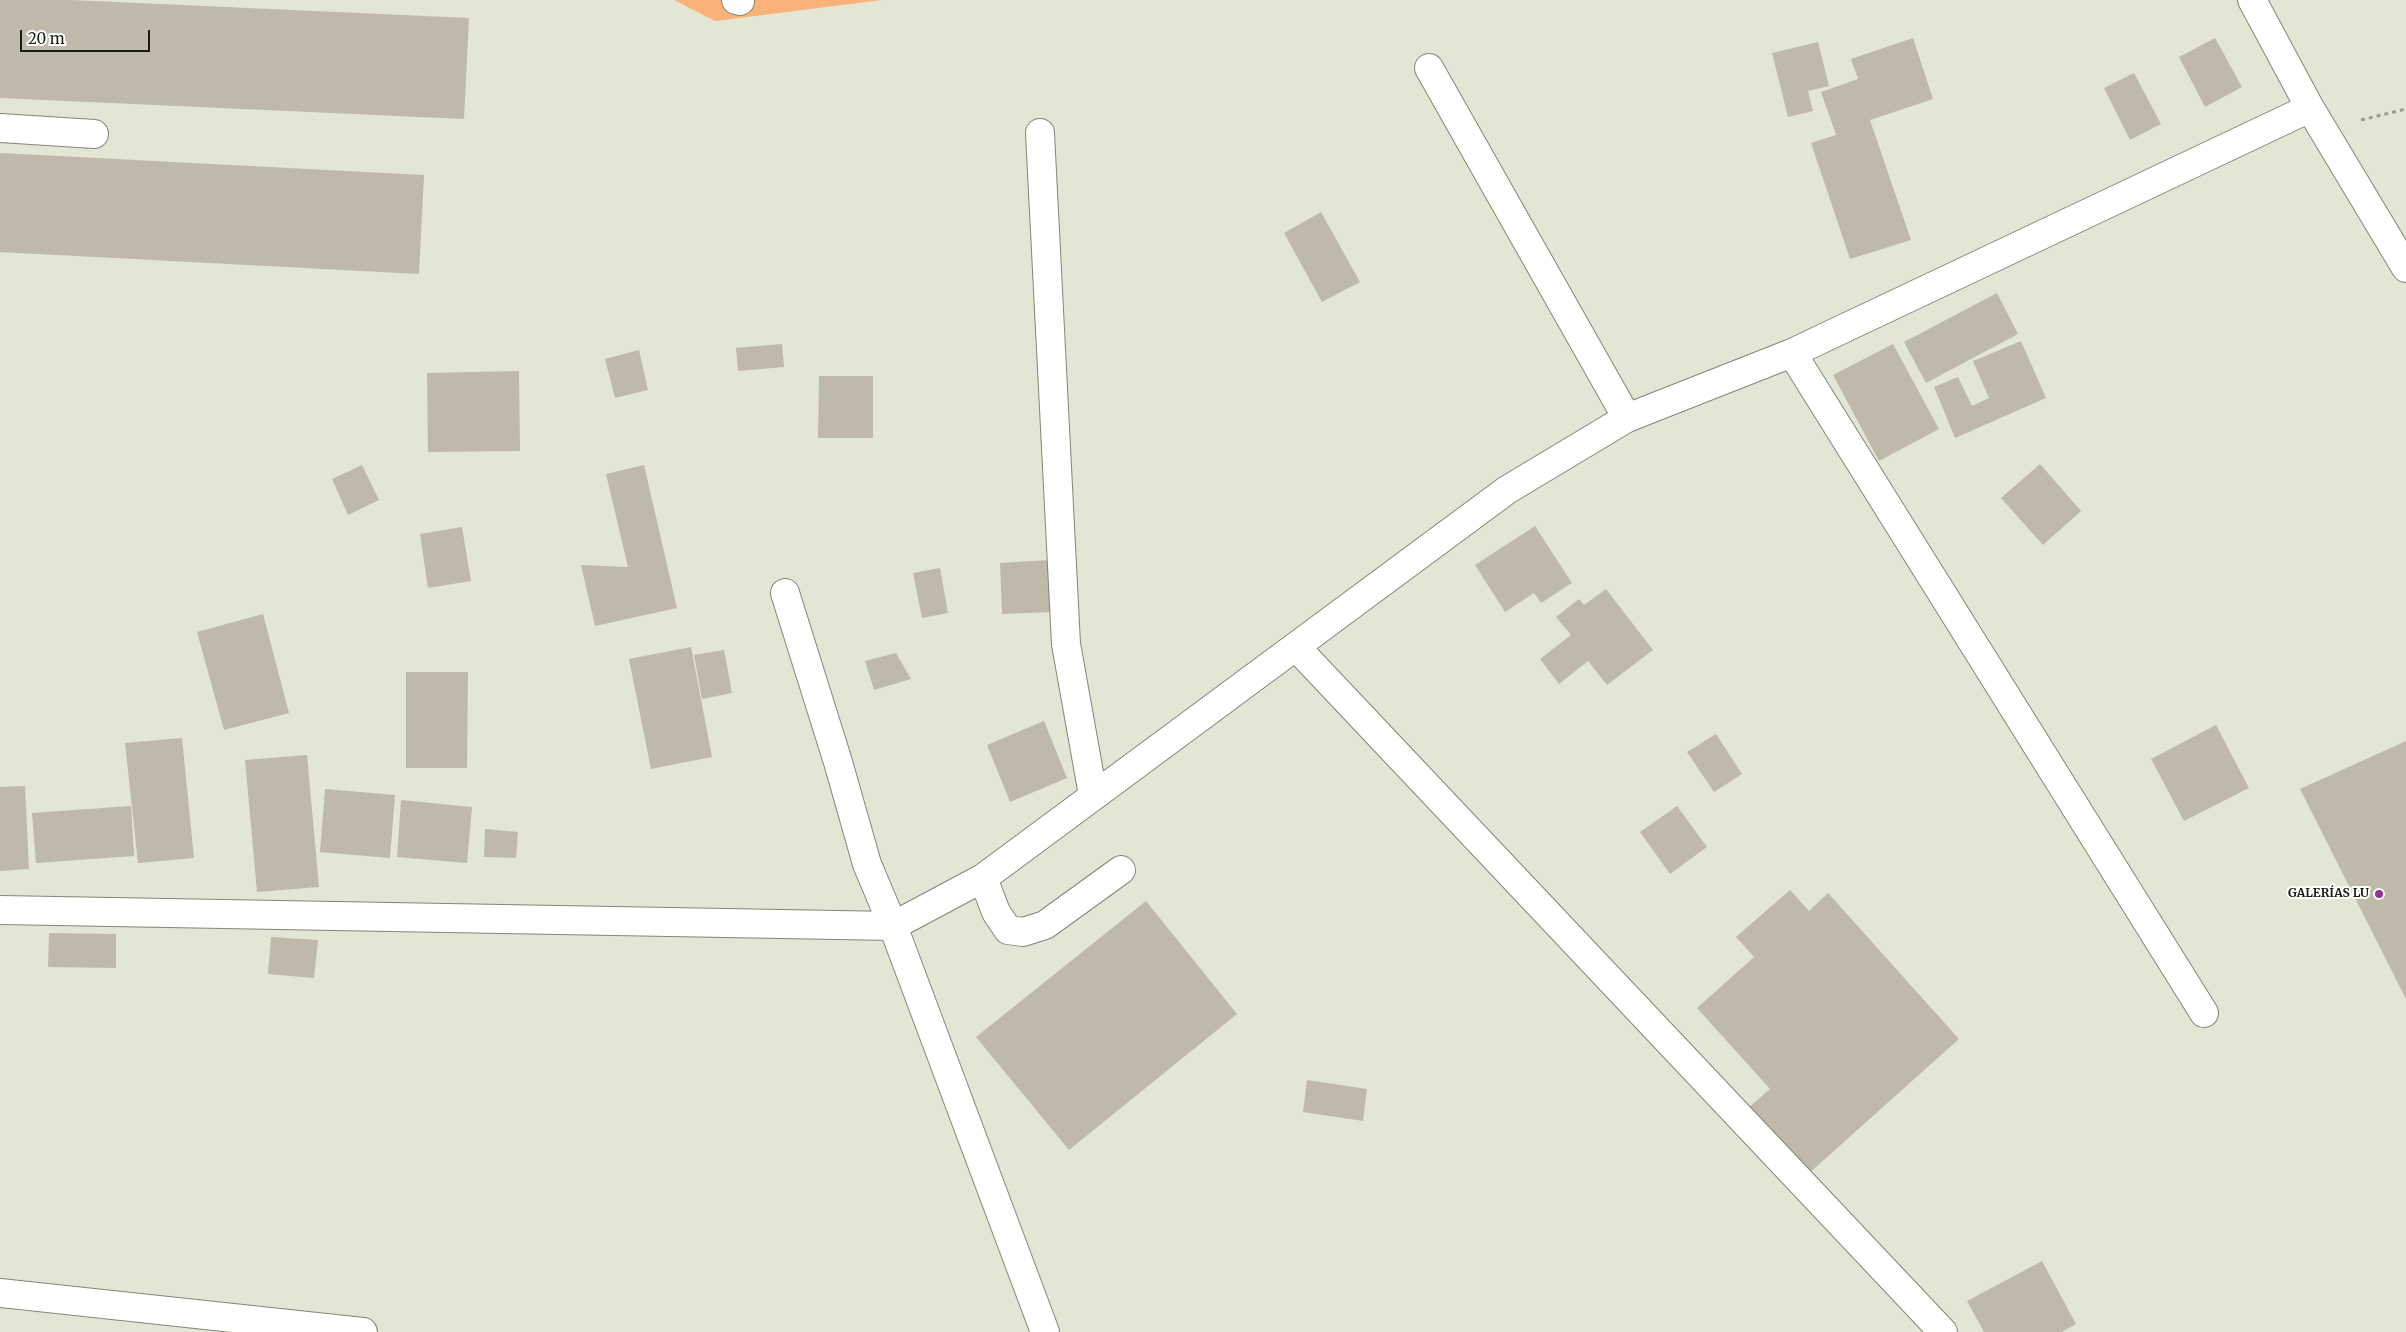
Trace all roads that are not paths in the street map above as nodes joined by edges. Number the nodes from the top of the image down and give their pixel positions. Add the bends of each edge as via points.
1 (736, 0) edge
2 (2252, 0) edge
3 (740, 1) edge
4 (1429, 68) dead end
5 (2316, 119) junction
6 (0, 128) edge
7 (1040, 133) dead end
8 (94, 134) dead end
9 (2406, 268) edge
10 (1792, 352) junction
11 (1627, 418) junction
12 (785, 593) dead end
13 (1296, 647) junction
14 (1093, 796) junction
15 (1122, 870) dead end
16 (983, 878) junction
17 (0, 910) edge
18 (893, 926) junction
19 (2204, 1013) dead end
20 (0, 1293) edge
21 (363, 1332) edge
22 (1045, 1332) edge
23 (1944, 1332) edge

1 - 3 street
2 - 5 street
4 - 11 street
5 - 9 street
5 - 10 street
6 - 8 street
7 - 14 street via 1066,644
10 - 11 street
10 - 19 street
11 - 13 street via 1507,490
12 - 18 street via 867,864
13 - 14 street
13 - 23 street
14 - 16 street
15 - 16 street via 1045,925 1023,932 1008,930 996,912
16 - 18 street
17 - 18 street
18 - 22 street
20 - 21 street

